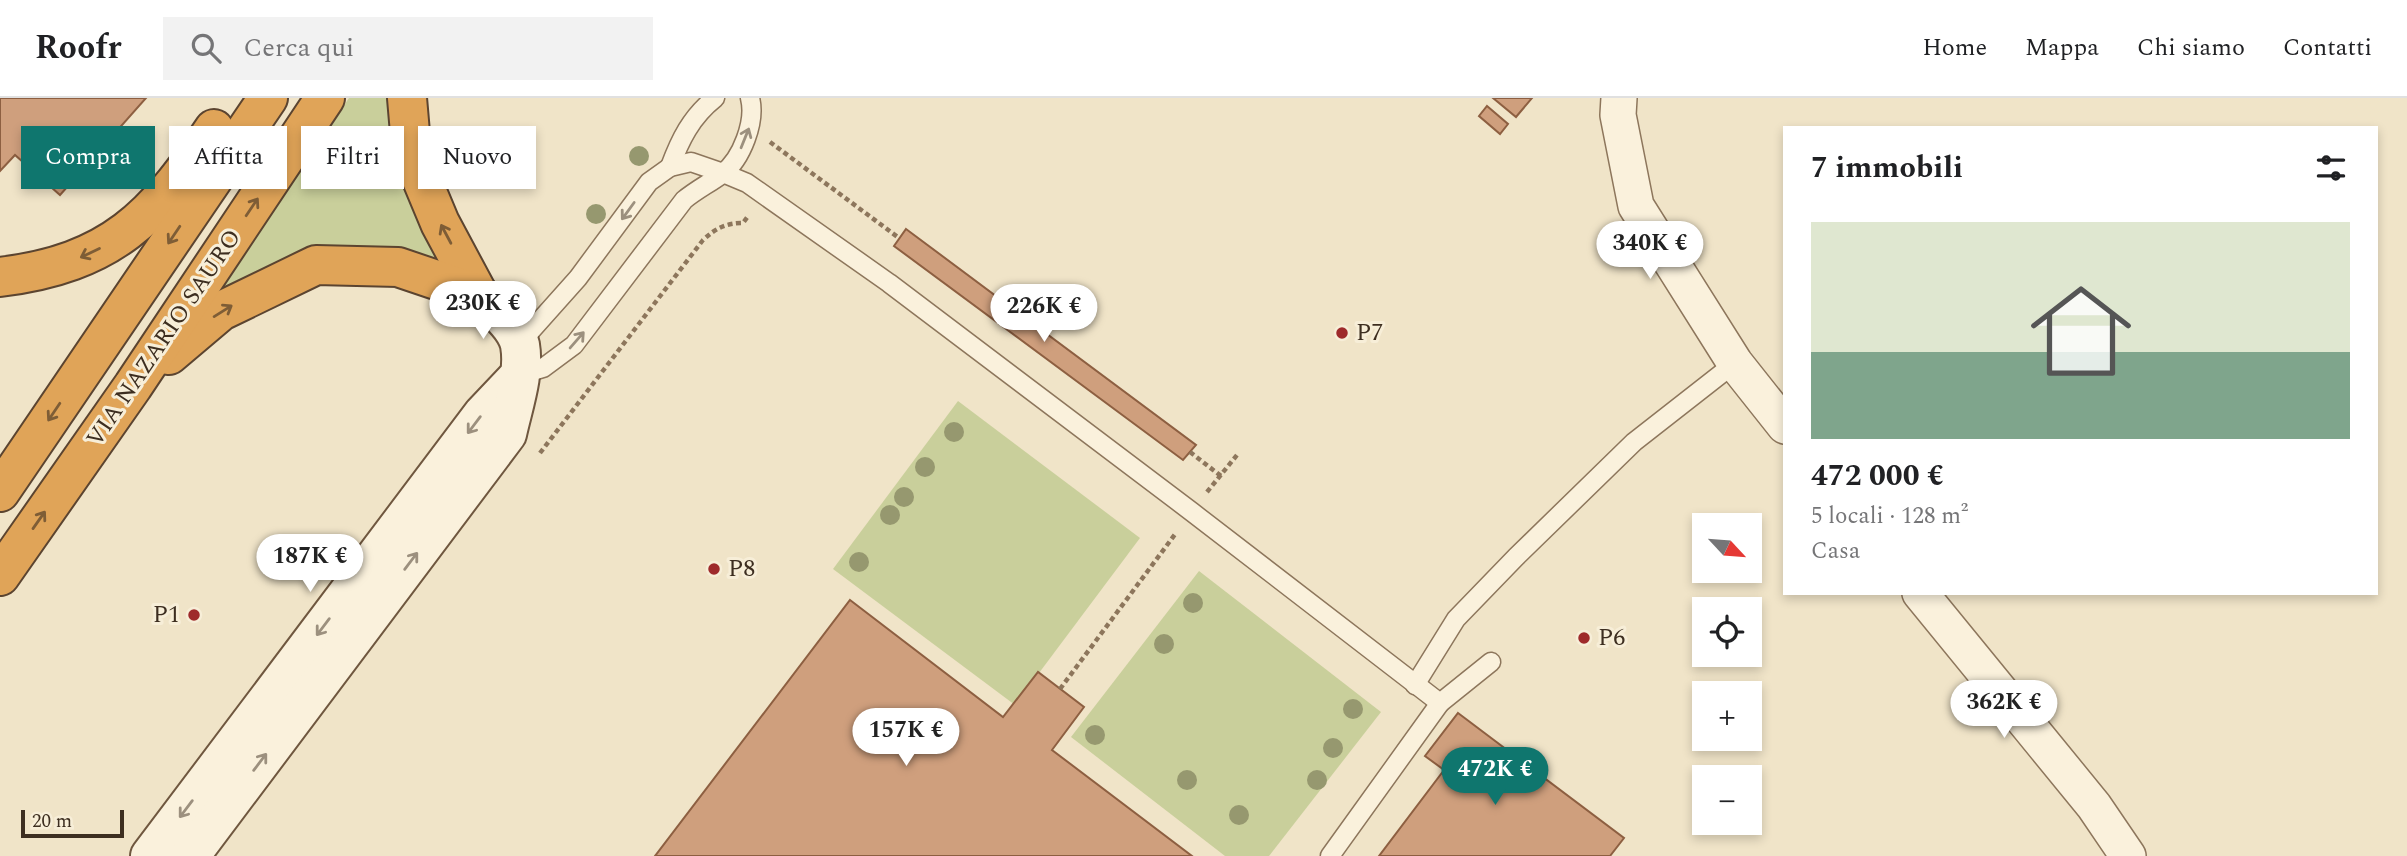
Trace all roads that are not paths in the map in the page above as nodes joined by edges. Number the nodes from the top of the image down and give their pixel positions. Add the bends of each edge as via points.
1 (235, 98) edge
2 (268, 98) edge
3 (325, 98) edge
4 (407, 98) edge
5 (715, 98) edge
6 (750, 98) edge
7 (1619, 98) edge
8 (670, 167) junction
9 (723, 173) junction
10 (0, 277) edge
11 (478, 294) junction
12 (520, 359) junction
13 (1735, 363) junction
14 (133, 386) junction
15 (1783, 423) edge
16 (0, 492) edge
17 (0, 576) edge
18 (1922, 595) edge
19 (1492, 662) dead end
20 (1415, 685) junction
21 (1440, 704) junction
22 (150, 856) edge
23 (190, 856) edge
24 (1330, 856) edge
25 (2129, 856) edge

1 -> 10 highway via 159,204 128,230 89,255 32,273
2 -> 16 highway, VIA NAZARIO SAURO
14 -> 3 highway, VIA NAZARIO SAURO
11 -> 4 highway via 440,223 412,156
5 - 8 lane via 699,111
9 -> 6 lane via 745,142 753,111
7 - 13 street via 1618,115 1636,206
8 - 9 lane via 691,162
8 -> 12 lane via 649,181
12 -> 9 lane via 543,368 574,345 684,200
9 - 20 lane via 747,183 878,276
11 - 12 street via 505,320
14 -> 11 highway via 221,311 316,265 398,267
12 -> 22 street
23 -> 12 street via 507,434
13 - 15 street
13 - 20 lane via 1633,442 1516,557 1456,619
17 -> 14 highway, VIA NAZARIO SAURO
18 - 25 street via 2094,806
19 - 21 lane
20 - 21 lane
21 - 24 lane

